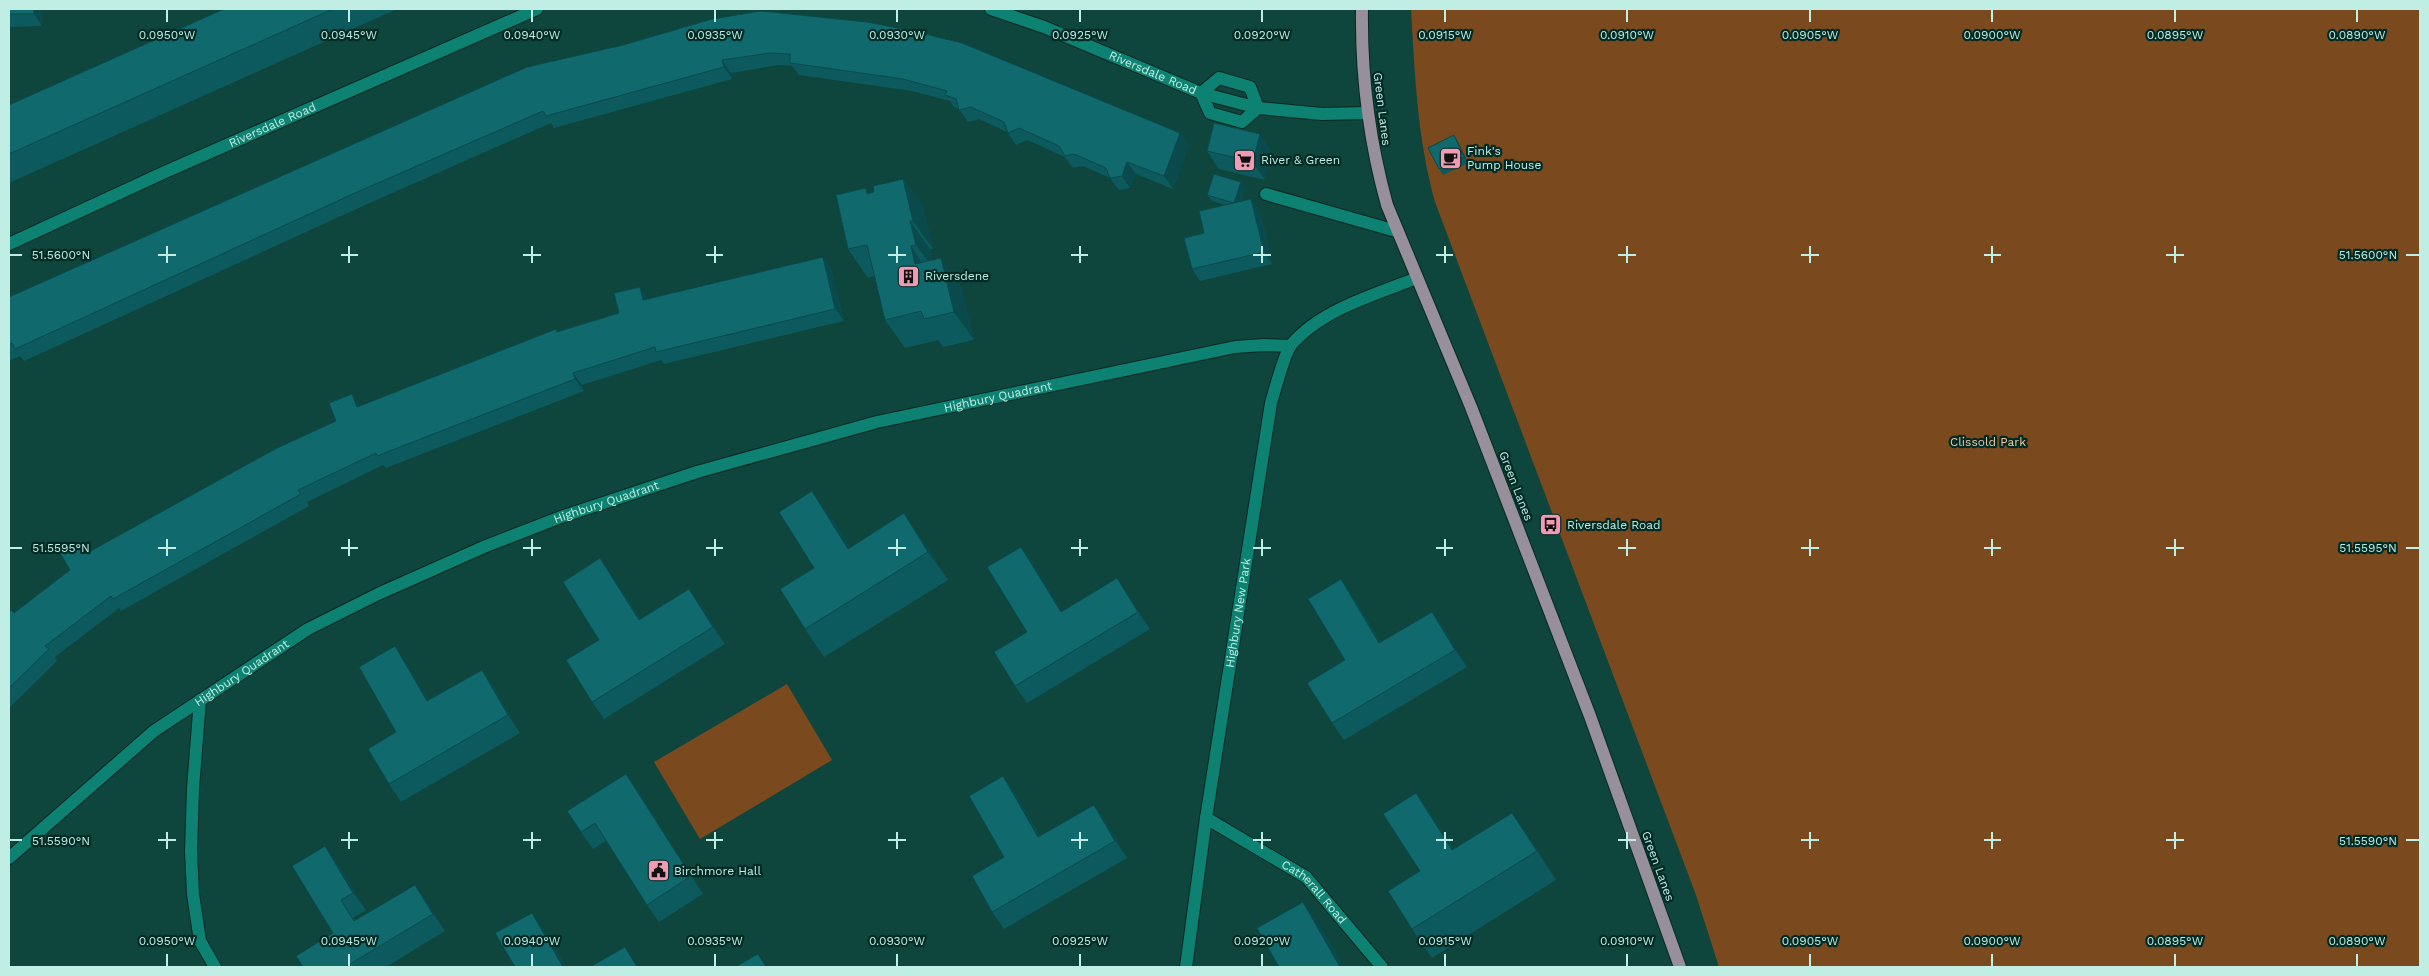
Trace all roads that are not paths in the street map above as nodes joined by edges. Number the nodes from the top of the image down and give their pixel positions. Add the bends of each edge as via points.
1 (537, 9) edge
2 (991, 9) edge
3 (1362, 9) edge
4 (1201, 93) junction
5 (1258, 108) junction
6 (1366, 113) junction
7 (1266, 194) dead end
8 (1396, 231) junction
9 (9, 244) edge
10 (1417, 278) junction
11 (1290, 346) junction
12 (200, 700) junction
13 (1206, 818) junction
14 (9, 858) edge
15 (214, 967) edge
16 (1186, 967) edge
17 (1382, 967) edge
18 (1680, 967) edge

1 - 9 street, Riversdale Road
2 - 4 street, Riversdale Road
3 - 6 main road, Green Lanes
4 - 5 street, Riversdale Road
4 - 5 street, Riversdale Road via 1210,113 1242,122
4 - 5 street, Riversdale Road via 1219,78 1250,87
5 - 6 street, Riversdale Road via 1322,114
6 - 8 main road, Green Lanes via 1377,170
7 - 8 street
8 - 10 main road, Green Lanes
10 - 11 street, Highbury New Park via 1352,303 1311,327
10 - 18 main road, Green Lanes via 1471,407 1590,716
11 - 12 street, Highbury Quadrant via 1235,347 877,422 697,472 561,517 378,594 308,629
11 - 13 street, Highbury New Park via 1271,404
12 - 14 street, Highbury Quadrant via 154,732
12 - 15 street via 191,851 200,941
13 - 16 street, Highbury New Park
13 - 17 street, Catherall Road via 1306,877

